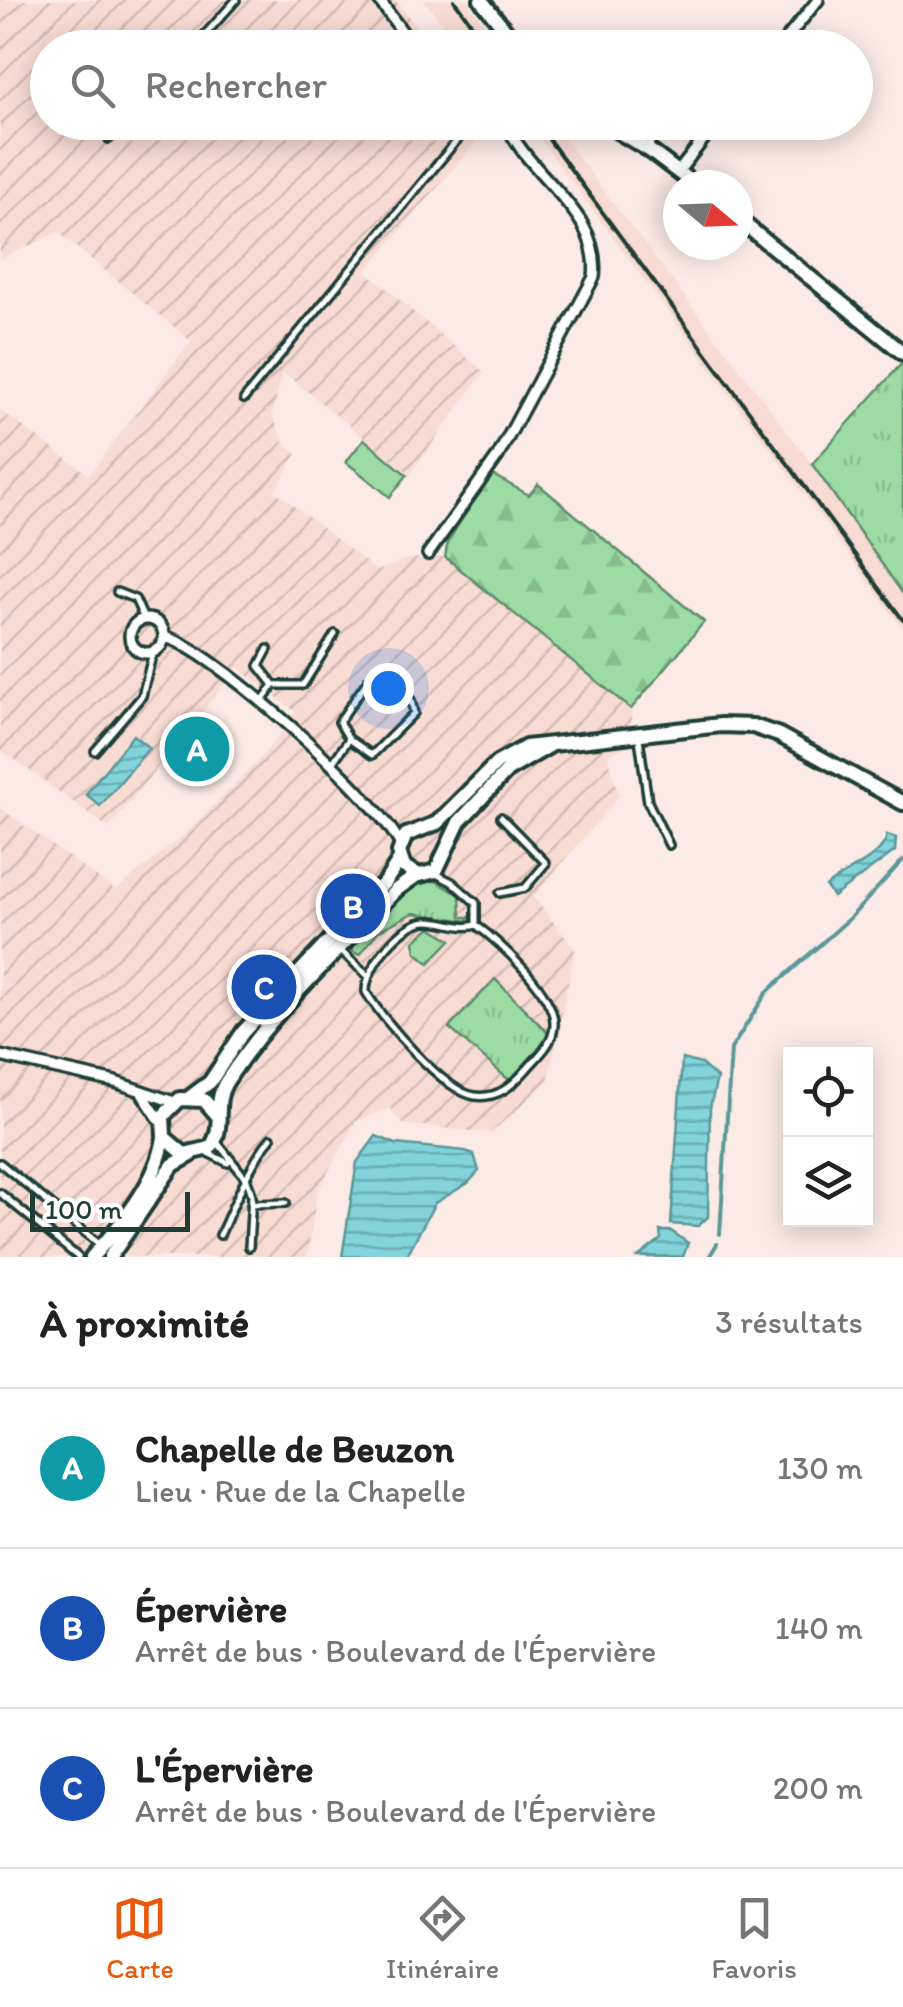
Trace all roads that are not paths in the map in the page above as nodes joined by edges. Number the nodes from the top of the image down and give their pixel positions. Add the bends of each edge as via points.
1 (236, 0) edge
2 (379, 0) edge
3 (481, 0) edge
4 (818, 0) edge
5 (208, 30) edge
6 (401, 30) edge
7 (505, 30) edge
8 (794, 30) edge
9 (457, 140) edge
10 (519, 140) edge
11 (632, 140) edge
12 (652, 140) edge
13 (703, 140) edge
14 (649, 150) junction
15 (675, 170) edge
16 (680, 170) edge
17 (753, 231) edge
18 (903, 353) edge
19 (244, 399) dead end
20 (428, 554) dead end
21 (118, 592) dead end
22 (144, 619) junction
23 (335, 634) dead end
24 (164, 637) junction
25 (268, 648) dead end
26 (153, 652) junction
27 (274, 685) junction
28 (260, 703) junction
29 (639, 734) junction
30 (349, 739) junction
31 (550, 746) junction
32 (95, 750) dead end
33 (330, 764) junction
34 (903, 803) edge
35 (501, 817) dead end
36 (386, 818) junction
37 (420, 830) junction
38 (400, 844) junction
39 (669, 845) dead end
40 (444, 855) junction
41 (400, 859) junction
42 (433, 872) junction
43 (417, 875) junction
44 (452, 882) junction
45 (500, 893) dead end
46 (476, 925) junction
47 (340, 950) junction
48 (368, 976) junction
49 (0, 1056) edge
50 (143, 1095) junction
51 (190, 1097) junction
52 (174, 1102) junction
53 (218, 1116) junction
54 (162, 1130) junction
55 (271, 1138) dead end
56 (216, 1140) junction
57 (198, 1153) junction
58 (0, 1163) edge
59 (230, 1164) junction
60 (247, 1180) junction
61 (0, 1193) edge
62 (286, 1203) dead end
63 (251, 1204) junction
64 (220, 1235) dead end
65 (250, 1248) dead end
66 (101, 1253) edge
67 (78, 1257) edge

1 - 5 lane
2 - 6 street
3 - 7 street
4 - 8 street
9 - 19 lane
10 - 20 street via 586,230 594,277 498,456
11 - 14 street
12 - 14 lane
13 - 16 street
14 - 15 street
17 - 18 street
21 - 22 lane via 133,597
22 - 24 street via 159,623
22 - 26 street via 133,627 131,640 139,651
23 - 27 lane via 302,685
24 - 26 street
24 - 28 street via 185,643
25 - 27 lane via 259,666
26 - 32 lane via 142,696
27 - 28 lane
28 - 33 street
29 - 31 street
29 - 34 street via 721,724 767,730
29 - 39 lane via 644,785
30 - 30 lane via 372,755 414,713 410,700 388,678 368,680 339,722
30 - 33 lane
31 - 37 street via 535,744 508,755 442,820
31 - 40 street via 497,780 459,822
33 - 36 street
35 - 45 lane via 546,863 525,888
36 - 37 street
36 - 38 street
37 - 38 street
37 - 40 street via 438,836
38 - 41 street
40 - 42 street
40 - 44 lane
41 - 43 street
41 - 51 street
42 - 43 street
42 - 44 lane
43 - 47 street
44 - 46 lane via 476,903
46 - 48 lane via 412,925
46 - 48 lane via 526,973 555,1022 550,1042 495,1096 471,1096 448,1085 375,1006 366,992
47 - 48 lane
47 - 53 street via 247,1052 222,1090
49 - 50 street
50 - 52 street
50 - 54 street
51 - 52 street
51 - 53 street via 207,1102
52 - 54 street
53 - 56 street
54 - 57 street via 174,1150
54 - 66 street via 155,1168
55 - 60 lane
56 - 57 street
56 - 59 lane
57 - 59 lane
57 - 66 street via 174,1165
58 - 66 lane
59 - 60 lane
60 - 63 lane
60 - 64 lane
61 - 67 lane
62 - 63 lane
63 - 65 lane

